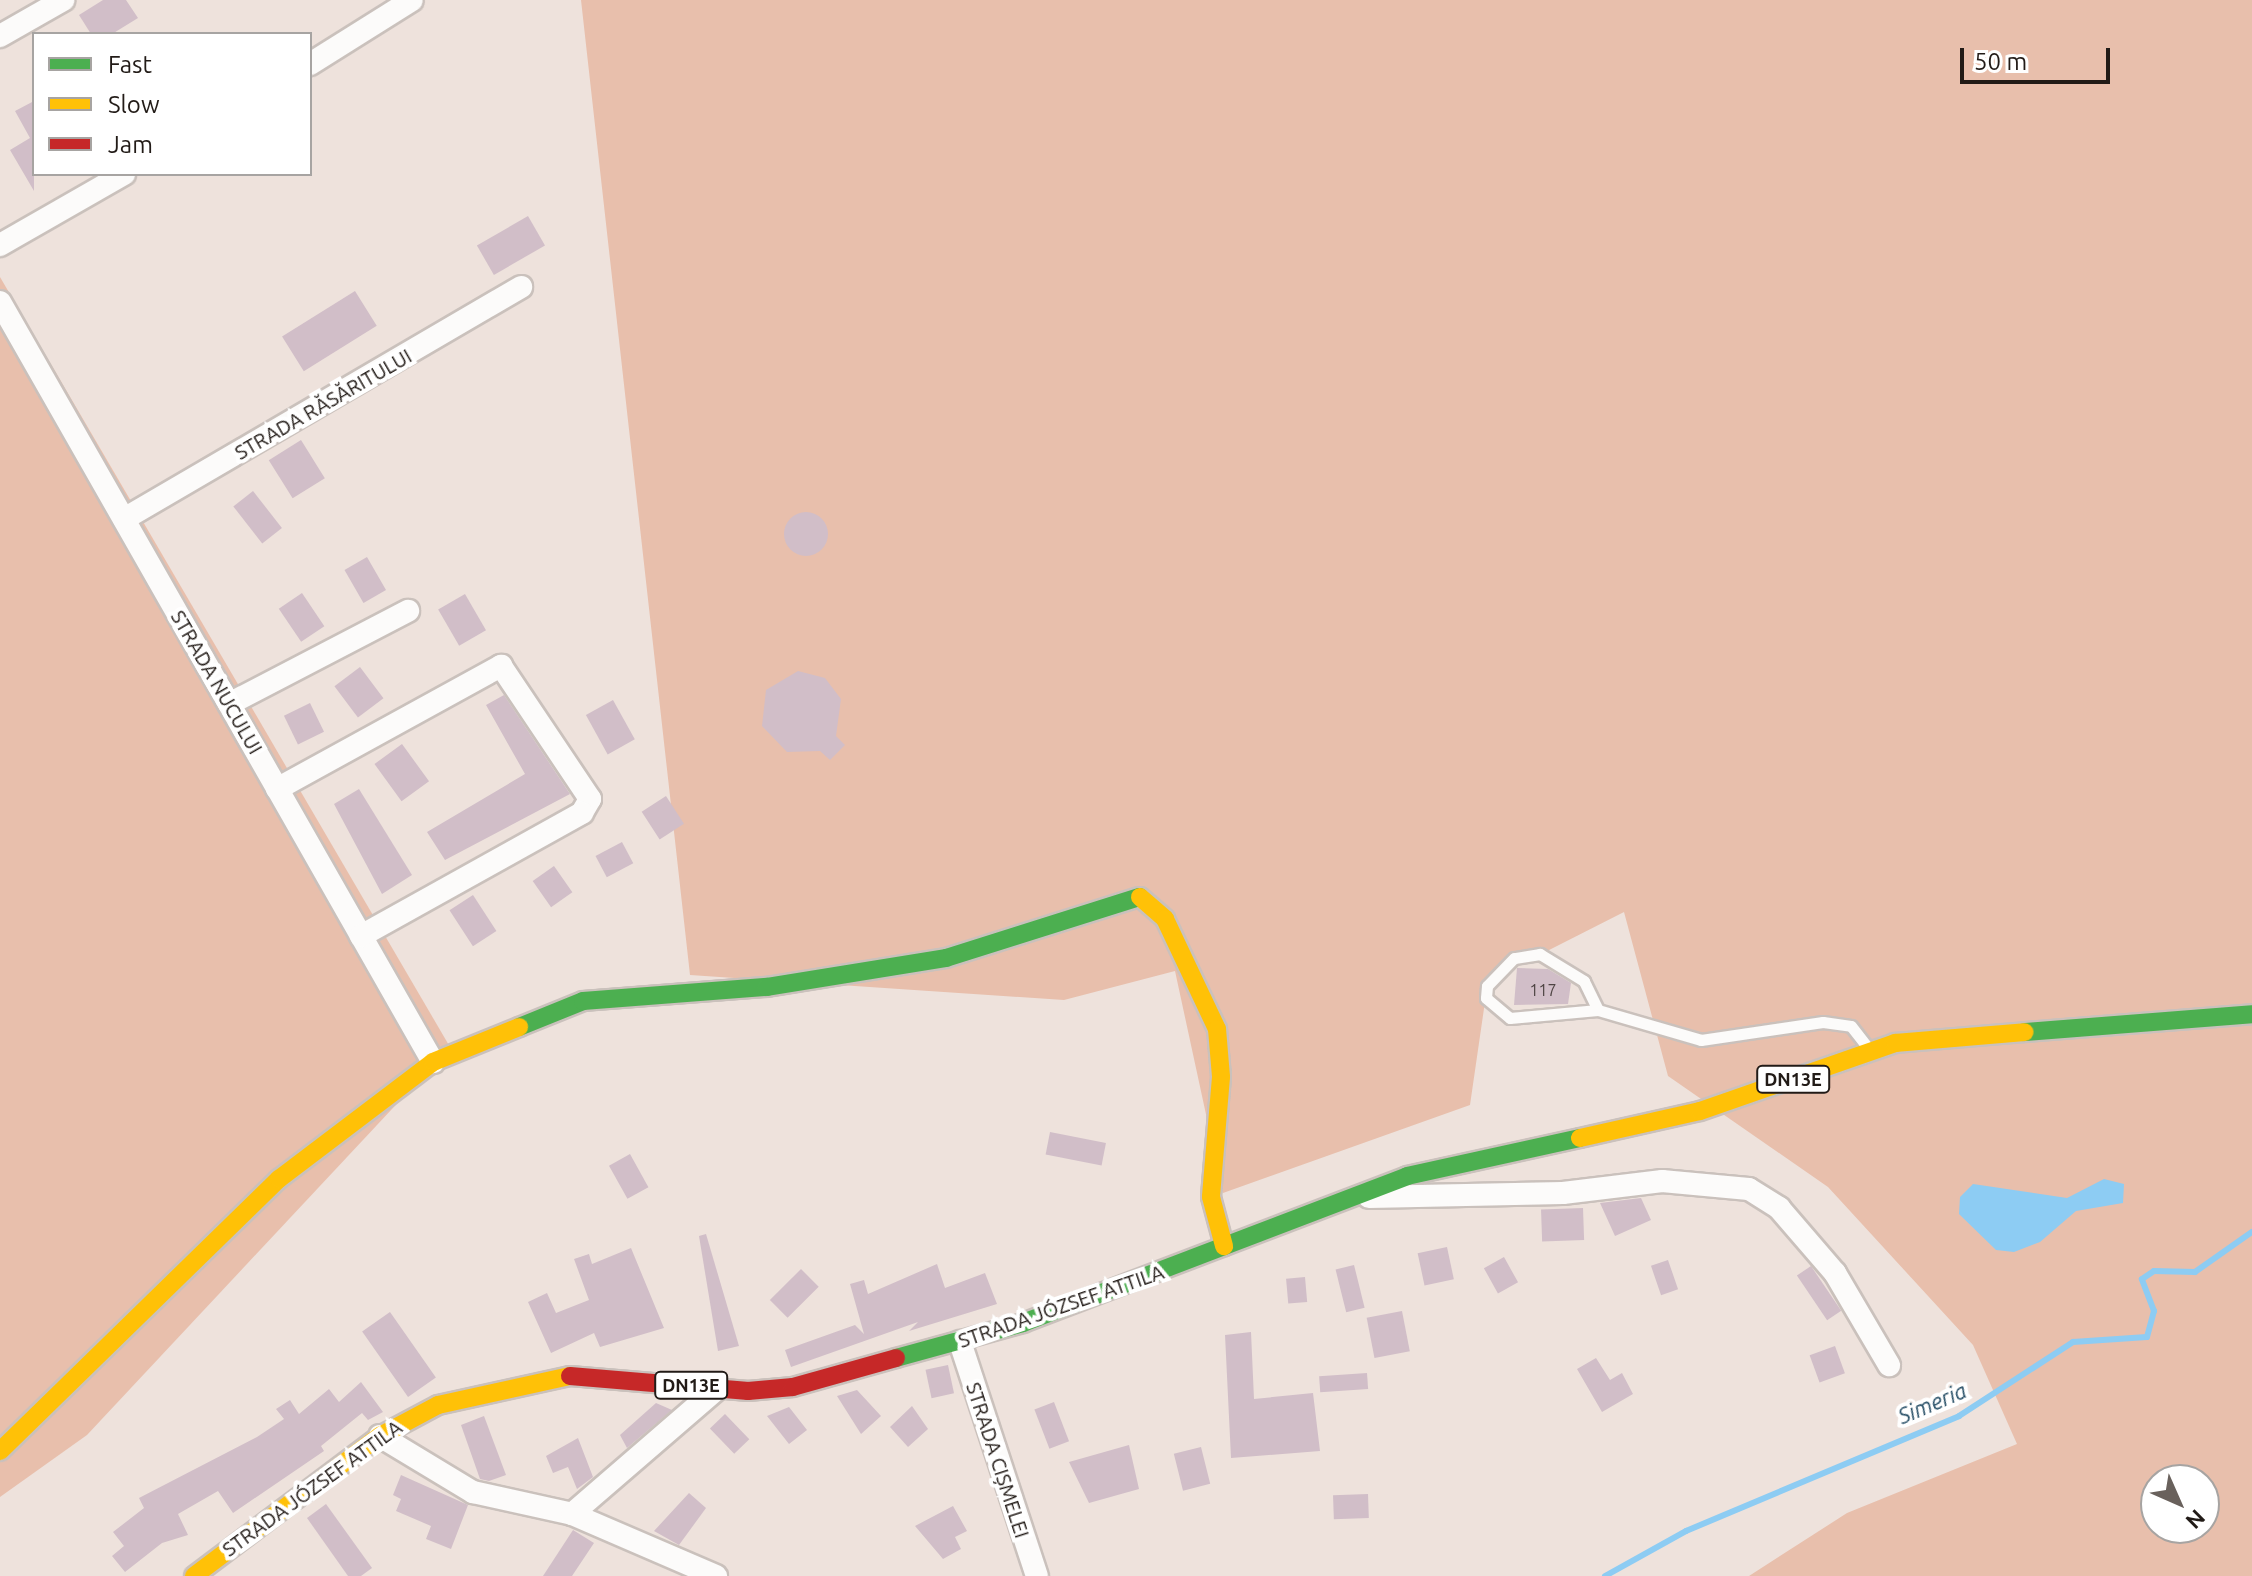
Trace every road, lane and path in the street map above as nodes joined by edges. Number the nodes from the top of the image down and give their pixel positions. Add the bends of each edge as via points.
1 (63, 0) edge
2 (412, 0) edge
3 (0, 36) edge
4 (312, 63) edge
5 (121, 176) edge
6 (0, 245) edge
7 (521, 287) dead end
8 (0, 302) edge
9 (124, 519) junction
10 (408, 611) dead end
11 (229, 704) junction
12 (277, 789) junction
13 (361, 936) junction
14 (1598, 1010) junction
15 (2252, 1014) edge
16 (1870, 1050) junction
17 (433, 1062) junction
18 (1343, 1197) junction
19 (1224, 1246) junction
20 (960, 1342) junction
21 (1889, 1365) dead end
22 (717, 1389) junction
23 (380, 1436) junction
24 (0, 1451) edge
25 (572, 1514) junction
26 (194, 1576) edge
27 (716, 1576) edge
28 (1037, 1576) edge

1 - 3 street
2 - 4 street
5 - 6 street
7 - 9 street, STRADA RĂSĂRITULUI
8 - 9 street, STRADA NUCULUI
9 - 11 street, STRADA NUCULUI
10 - 11 street
11 - 12 street, STRADA NUCULUI
12 - 13 street, STRADA NUCULUI
12 - 13 street via 501,666 590,799 582,813
13 - 17 street, STRADA NUCULUI
14 - 14 lane via 1510,1018 1486,998 1487,986 1514,958 1540,954 1584,981
14 - 16 lane via 1701,1040 1844,1024
15 - 16 main road, DN13E via 1958,1033
16 - 18 main road, DN13E via 1700,1111
17 - 19 main road via 583,1001 767,987 946,958 1138,895 1165,919 1217,1029 1221,1077 1211,1197
17 - 24 main road via 279,1179
18 - 19 main road, STRADA JÓZSEF ATTILA / DN13E
18 - 21 street, STRADA JÓZSEF ATTILA via 1563,1193 1662,1181 1749,1189 1779,1208 1835,1273
19 - 20 main road, STRADA JÓZSEF ATTILA / DN13E
20 - 22 main road, STRADA JÓZSEF ATTILA / DN13E via 793,1387
20 - 28 street, STRADA CIȘMELEI
22 - 23 main road, STRADA JÓZSEF ATTILA / DN13E via 570,1376 438,1405
22 - 25 street
23 - 25 street via 473,1492
23 - 26 main road, STRADA JÓZSEF ATTILA / DN13E
25 - 27 street

